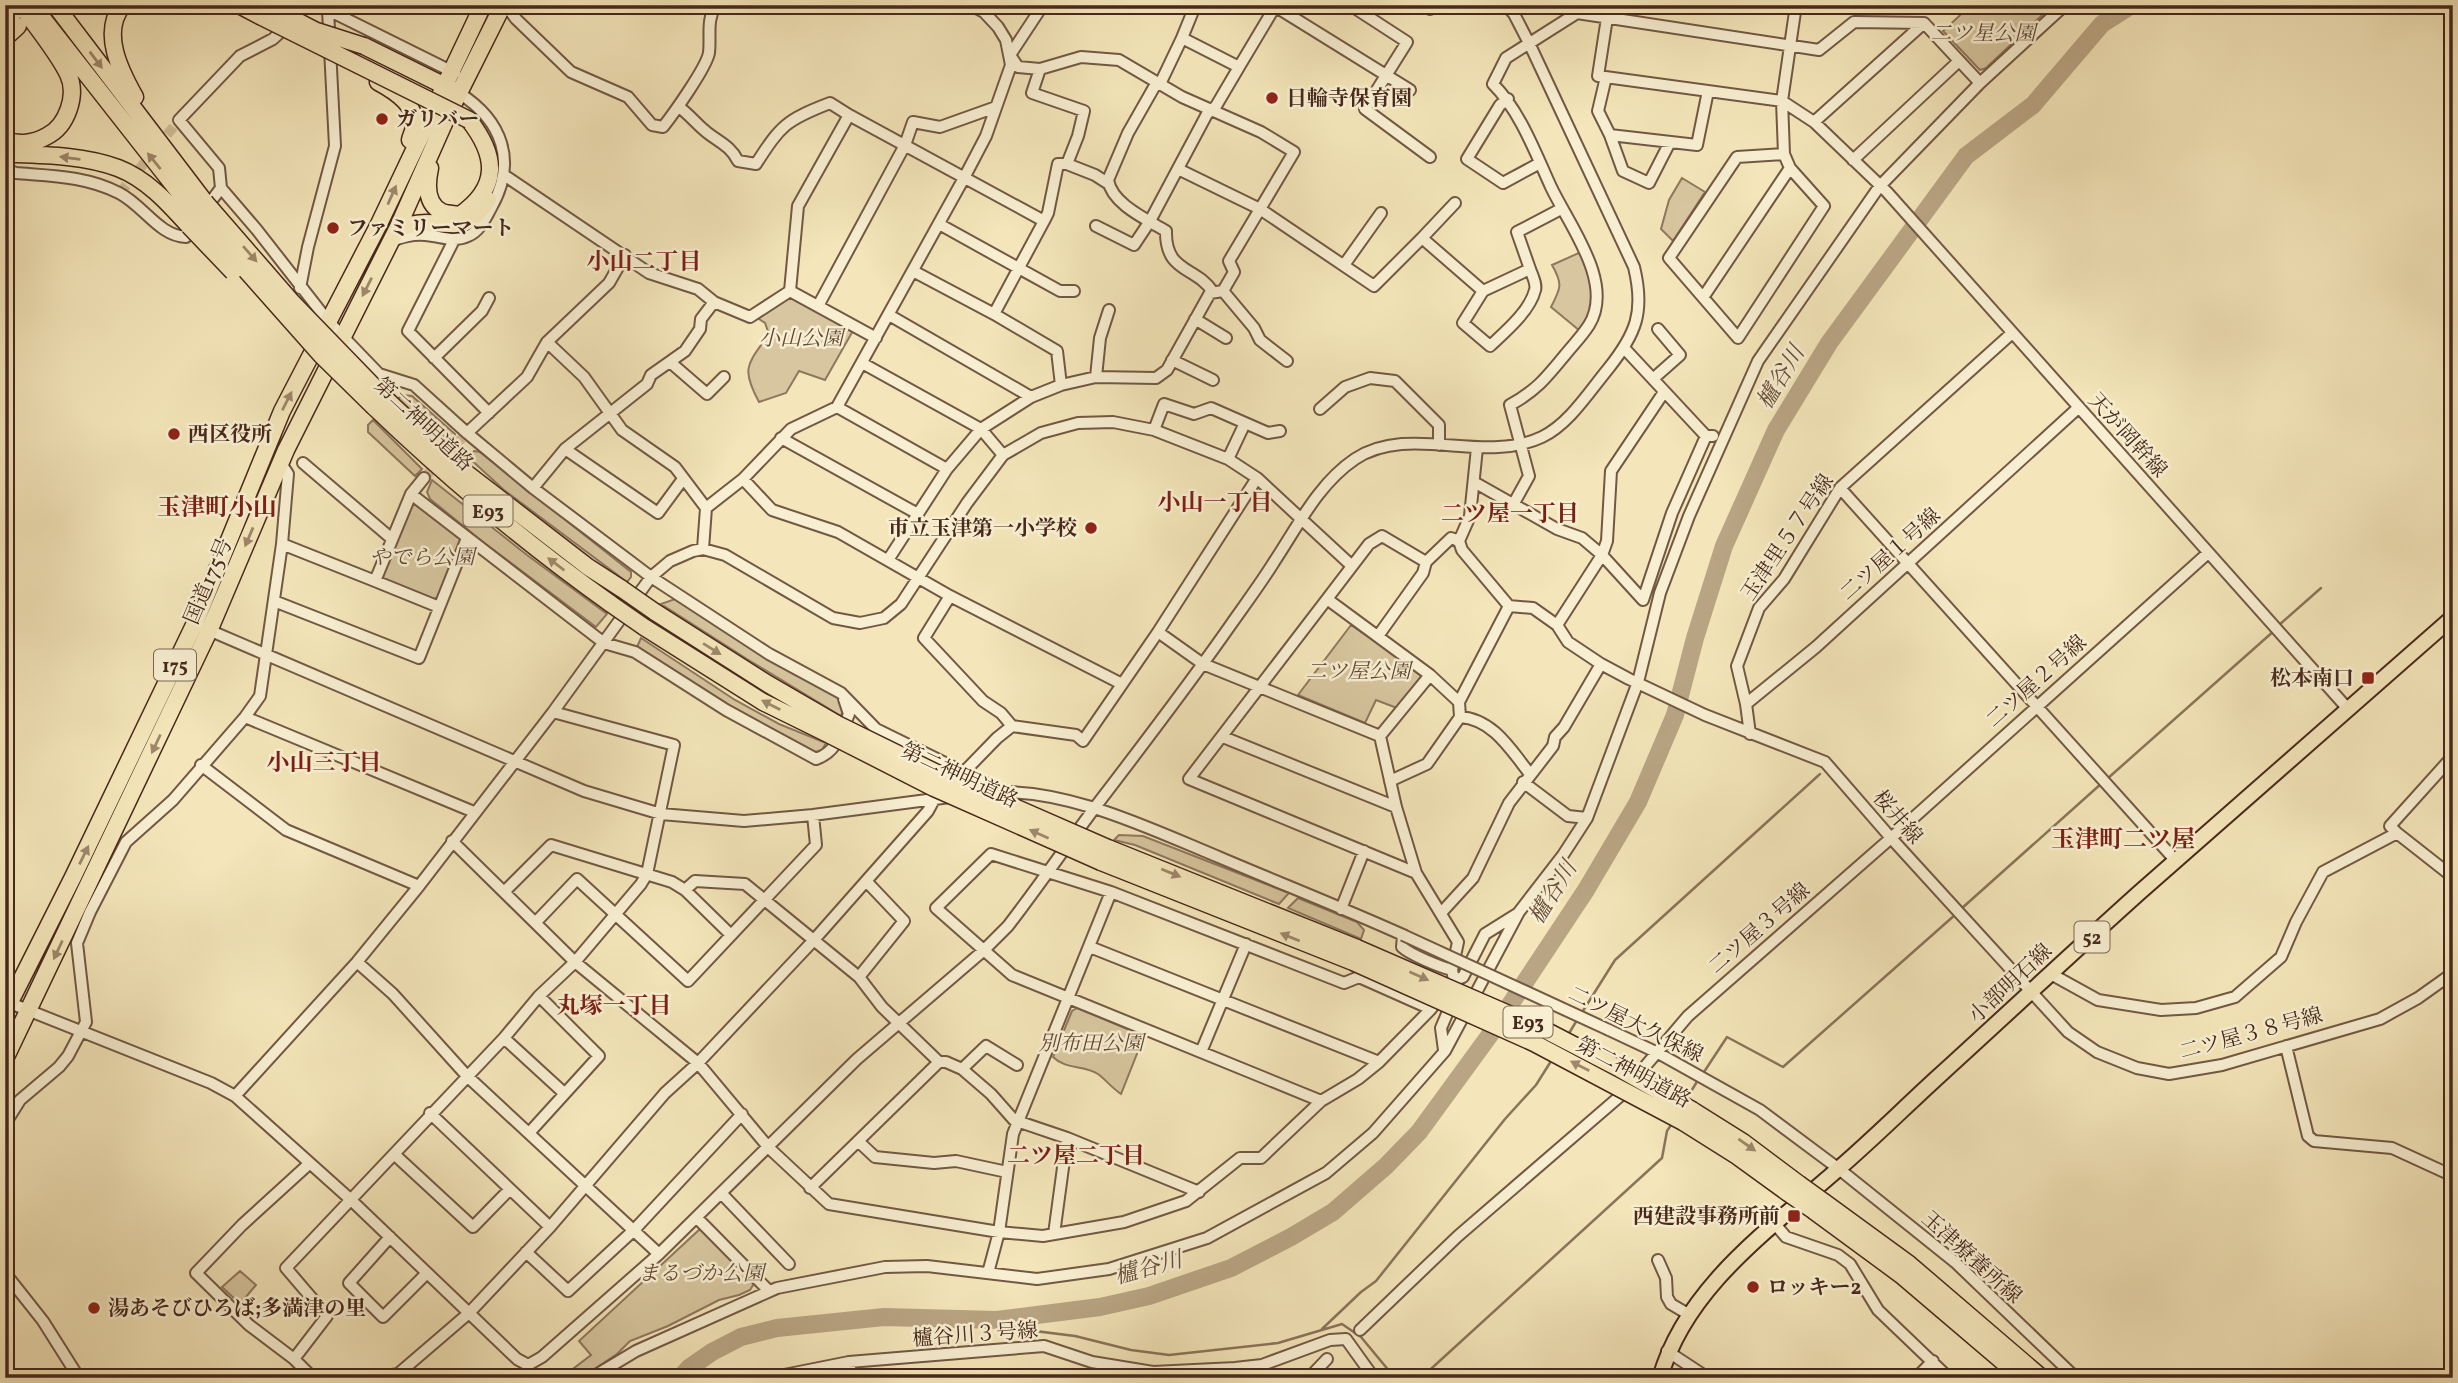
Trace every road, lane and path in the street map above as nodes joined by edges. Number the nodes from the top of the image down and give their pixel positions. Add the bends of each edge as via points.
1 (32, 5) edge
2 (55, 5) edge
3 (123, 5) edge
4 (239, 5) edge
5 (301, 5) edge
6 (483, 5) edge
7 (505, 5) edge
8 (716, 5) edge
9 (971, 5) edge
10 (994, 5) edge
11 (1043, 5) edge
12 (1199, 5) edge
13 (1349, 5) edge
14 (1426, 5) edge
15 (1433, 5) edge
16 (1506, 5) edge
17 (1609, 5) edge
18 (1796, 5) edge
19 (2065, 5) edge
20 (1275, 6) edge
21 (323, 8) edge
22 (1578, 9) edge
23 (263, 11) edge
24 (984, 12) junction
25 (14, 17) edge
26 (1607, 19) junction
27 (1924, 23) junction
28 (317, 31) junction
29 (5, 38) edge
30 (1182, 38) junction
31 (1530, 45) junction
32 (1790, 46) junction
33 (326, 47) junction
34 (1010, 55) junction
35 (1959, 61) junction
36 (1239, 66) junction
37 (1040, 69) junction
38 (1385, 76) junction
39 (1602, 76) junction
40 (467, 78) junction
41 (448, 79) junction
42 (1158, 83) junction
43 (1980, 83) junction
44 (1410, 90) dead end
45 (1708, 91) junction
46 (459, 93) junction
47 (1508, 99) junction
48 (1782, 101) junction
49 (679, 107) junction
50 (996, 107) junction
51 (1213, 111) junction
52 (849, 115) junction
53 (470, 116) junction
54 (140, 117) junction
55 (446, 119) junction
56 (1814, 122) junction
57 (1610, 135) junction
58 (5, 139) edge
59 (1670, 142) junction
60 (905, 145) junction
61 (5, 150) edge
62 (1784, 154) junction
63 (1430, 157) dead end
64 (1853, 160) junction
65 (407, 163) junction
66 (1540, 163) junction
67 (1067, 164) junction
68 (1790, 168) junction
69 (5, 169) edge
70 (1178, 169) junction
71 (504, 174) junction
72 (964, 178) junction
73 (1109, 184) junction
74 (221, 188) junction
75 (1883, 190) junction
76 (1455, 203) dead end
77 (1259, 209) junction
78 (1561, 209) junction
79 (1381, 213) dead end
80 (197, 214) junction
81 (1044, 221) junction
82 (1150, 221) junction
83 (939, 224) junction
84 (1096, 226) dead end
85 (398, 227) junction
86 (1422, 238) junction
87 (454, 240) junction
88 (389, 242) junction
89 (625, 256) junction
90 (1344, 265) junction
91 (1018, 269) junction
92 (1530, 269) junction
93 (913, 271) junction
94 (300, 288) junction
95 (790, 291) junction
96 (1074, 291) dead end
97 (1218, 291) junction
98 (1483, 291) junction
99 (1703, 296) junction
100 (489, 298) dead end
101 (714, 302) junction
102 (818, 306) junction
103 (1109, 310) dead end
104 (994, 314) junction
105 (889, 315) junction
106 (1195, 319) junction
107 (328, 321) junction
108 (1658, 329) dead end
109 (2011, 334) junction
110 (342, 336) junction
111 (876, 338) junction
112 (1226, 338) dead end
113 (547, 342) junction
114 (1624, 348) junction
115 (434, 358) junction
116 (1172, 360) junction
117 (1287, 361) dead end
118 (670, 362) junction
119 (862, 363) junction
120 (724, 377) dead end
121 (1096, 377) junction
122 (1654, 378) junction
123 (1213, 380) dead end
124 (1062, 385) junction
125 (1664, 392) junction
126 (1031, 397) junction
127 (380, 403) junction
128 (837, 407) junction
129 (2078, 408) junction
130 (1320, 409) dead end
131 (609, 413) junction
132 (489, 414) junction
133 (1245, 423) junction
134 (981, 429) junction
135 (1154, 430) junction
136 (1280, 431) dead end
137 (467, 433) junction
138 (1706, 436) junction
139 (1724, 436) junction
140 (781, 438) junction
141 (1520, 444) junction
142 (1438, 445) junction
143 (1478, 448) junction
144 (565, 449) junction
145 (1003, 455) junction
146 (1227, 459) junction
147 (280, 462) junction
148 (303, 463) dead end
149 (947, 469) junction
150 (424, 478) tunnel mouth
151 (1257, 478) junction
152 (682, 479) junction
153 (743, 479) junction
154 (1474, 482) junction
155 (533, 488) junction
156 (1840, 488) junction
157 (411, 494) junction
158 (1514, 503) junction
159 (706, 508) junction
160 (918, 514) junction
161 (1302, 518) junction
162 (392, 538) junction
163 (467, 538) junction
164 (1460, 541) junction
165 (282, 544) junction
166 (704, 549) junction
167 (2208, 553) junction
168 (1602, 555) junction
169 (888, 560) junction
170 (1426, 562) junction
171 (1908, 563) junction
172 (1352, 566) junction
173 (652, 577) junction
174 (918, 579) junction
175 (375, 581) junction
176 (950, 596) junction
177 (1327, 599) junction
178 (274, 601) junction
179 (1509, 606) junction
180 (439, 607) junction
181 (2453, 617) edge
182 (1557, 625) junction
183 (202, 627) junction
184 (1158, 632) junction
185 (1378, 636) junction
186 (604, 643) junction
187 (266, 654) junction
188 (1203, 664) junction
189 (1601, 664) junction
190 (1430, 675) junction
191 (1122, 684) junction
192 (1641, 684) junction
193 (1260, 688) junction
194 (841, 693) junction
195 (1459, 702) junction
196 (1746, 704) junction
197 (2037, 706) junction
198 (2348, 709) junction
199 (553, 712) junction
200 (1460, 717) junction
201 (245, 718) junction
202 (1012, 726) junction
203 (834, 730) junction
204 (1749, 734) junction
205 (1380, 736) junction
206 (1223, 737) junction
207 (2453, 756) edge
208 (515, 760) junction
209 (201, 765) junction
210 (964, 772) junction
211 (1527, 778) junction
212 (1390, 781) junction
213 (1002, 791) junction
214 (934, 798) junction
215 (1396, 807) junction
216 (1094, 809) junction
217 (474, 813) junction
218 (122, 814) junction
219 (661, 814) junction
220 (813, 816) junction
221 (1587, 818) junction
222 (143, 828) junction
223 (2397, 833) junction
224 (1891, 838) junction
225 (452, 841) junction
226 (1364, 851) junction
227 (2176, 861) junction
228 (1050, 872) junction
229 (1416, 873) junction
230 (647, 874) junction
231 (2453, 877) edge
232 (867, 882) junction
233 (419, 886) junction
234 (685, 890) junction
235 (504, 892) junction
236 (1111, 892) junction
237 (764, 900) junction
238 (84, 909) junction
239 (1341, 909) junction
240 (1519, 912) junction
241 (1441, 913) junction
242 (617, 916) junction
243 (536, 922) junction
244 (732, 935) junction
245 (1403, 935) junction
246 (813, 941) junction
247 (1246, 944) junction
248 (1090, 947) junction
249 (984, 951) junction
250 (357, 962) junction
251 (575, 962) junction
252 (2453, 973) edge
253 (2051, 974) junction
254 (1457, 976) junction
255 (859, 977) junction
256 (2030, 991) junction
257 (539, 996) junction
258 (1069, 998) junction
259 (1223, 1000) junction
260 (8, 1008) edge
261 (1432, 1009) junction
262 (29, 1011) junction
263 (897, 1023) junction
264 (81, 1031) junction
265 (504, 1038) junction
266 (2286, 1046) junction
267 (1444, 1051) junction
268 (1201, 1052) junction
269 (1658, 1053) junction
270 (5, 1059) edge
271 (939, 1062) junction
272 (1379, 1062) junction
273 (698, 1063) junction
274 (1017, 1065) dead end
275 (962, 1069) junction
276 (467, 1076) junction
277 (565, 1093) junction
278 (235, 1096) junction
279 (1321, 1101) junction
280 (430, 1113) junction
281 (742, 1114) junction
282 (1020, 1121) junction
283 (5, 1124) edge
284 (529, 1133) junction
285 (1067, 1138) junction
286 (858, 1141) junction
287 (769, 1148) junction
288 (394, 1154) junction
289 (310, 1163) junction
290 (1839, 1169) junction
291 (1007, 1172) junction
292 (2453, 1176) edge
293 (586, 1185) junction
294 (810, 1188) junction
295 (509, 1190) junction
296 (1199, 1192) junction
297 (722, 1194) junction
298 (351, 1199) junction
299 (1819, 1207) junction
300 (697, 1218) junction
301 (1775, 1224) junction
302 (550, 1227) junction
303 (634, 1230) junction
304 (999, 1231) junction
305 (1054, 1234) junction
306 (390, 1237) junction
307 (526, 1252) junction
308 (659, 1254) junction
309 (1658, 1260) dead end
310 (789, 1264) dead end
311 (5, 1273) edge
312 (427, 1273) junction
313 (988, 1273) junction
314 (769, 1291) junction
315 (469, 1313) junction
316 (1688, 1314) junction
317 (1360, 1330) dead end
318 (1667, 1351) junction
319 (294, 1359) junction
320 (1327, 1359) dead end
321 (849, 1362) junction
322 (1933, 1362) junction
323 (79, 1378) edge
324 (313, 1378) edge
325 (376, 1378) edge
326 (591, 1378) edge
327 (769, 1378) edge
328 (852, 1378) edge
329 (1308, 1378) edge
330 (1374, 1378) edge
331 (1660, 1378) edge
332 (1708, 1378) edge
333 (1916, 1378) edge
334 (1949, 1378) edge
335 (2022, 1378) edge
336 (2042, 1378) edge
337 (2077, 1378) edge

80 -> 1 highway, 第二神明道路 / E93
2 -> 54 highway, 第二神明道路 / E93
3 - 54 highway via 113,37 120,70
4 - 23 highway
5 - 74 street via 288,25 273,39 240,56 179,120 219,168
6 - 41 highway, 国道175号 / 175
7 - 40 highway, 国道175号 / 175
7 - 49 street via 571,72 628,97 652,125 663,127
8 - 49 street via 711,13 709,55
9 - 24 street
10 - 24 street
11 - 34 street
12 - 30 street
13 - 38 street via 1407,42
14 - 15 street via 1430,9
16 - 31 street
17 - 26 street
18 - 32 street
19 - 43 street
20 - 36 street
20 - 38 street
21 - 41 street
21 - 94 street via 335,146
22 - 26 street
22 - 31 street
23 - 28 highway, bridge
23 - 33 highway, bridge
24 - 34 street via 1006,40
25 - 29 highway
25 - 58 highway via 69,75 71,91 66,118 55,132 35,143
26 - 32 street
26 - 39 street
27 - 32 street via 1854,22 1819,50
27 - 35 street
27 - 56 street
28 - 41 highway, bridge
28 - 53 highway, bridge
30 - 36 street
30 - 42 street
31 - 47 street via 1507,58 1493,84
31 - 114 street via 1634,267 1640,304
32 - 48 street
33 - 53 highway, bridge
33 - 65 highway, bridge via 343,63 392,89 408,105 415,122
34 - 37 street via 1018,67
34 - 50 street via 1011,65
35 - 43 street
35 - 64 street
36 - 51 street
37 - 42 street via 1081,58 1119,60
37 - 67 street via 1032,93 1084,111
38 - 44 street
38 - 63 street via 1365,108
39 - 45 street
39 - 57 street via 1598,111
40 - 41 street
40 - 46 highway, 国道175号 / 175
41 - 46 highway
41 - 65 highway, 国道175号 / 175
42 - 51 street
42 - 73 street via 1128,133
43 - 75 street
45 - 48 street
45 - 59 street via 1696,145
46 - 55 highway, 国道175号 / 175
46 - 71 street via 493,125 506,159
47 - 66 street
47 - 66 street via 1467,159 1503,183
48 - 56 street, 天が岡幹線
48 - 62 street
49 - 52 street via 733,150 738,161 756,164 777,131 798,115 830,103
50 - 60 street via 940,127 913,122
50 - 72 street
51 - 70 street via 1207,114
51 - 77 street via 1294,152
52 - 60 street
52 - 95 street via 798,206
53 - 55 highway via 490,159 489,183 476,204 460,215 442,212 432,203 427,185
53 - 85 highway via 484,124 498,153 498,177 489,200 477,217 454,226 425,223
54 - 80 highway, 第二神明道路 / E93
55 - 85 highway, 国道175号 / 175
56 - 64 street, 天が岡幹線
57 - 59 street
57 - 59 street via 1623,171 1649,183
60 - 72 street
60 - 102 street
80 -> 61 highway via 165,200 119,168
62 - 68 street
62 - 99 street via 1737,157 1669,258
64 - 75 street, 天が岡幹線
107 -> 65 highway, 国道175号 / 175
66 - 78 street
67 - 73 street
67 - 81 street via 1058,164
68 - 99 street
68 - 99 street via 1824,206 1738,338
69 - 74 street via 84,179 120,193 173,236 186,236
70 - 77 street
70 - 82 street
71 - 87 street via 481,226 470,236
71 - 89 street
72 - 81 street
72 - 83 street
73 - 82 street via 1115,197
74 - 94 street
75 - 109 street, 天が岡幹線
75 - 139 street via 1758,361
76 - 86 street
77 - 90 street
77 - 97 street via 1229,261 1234,272
78 - 92 street via 1517,232
78 - 141 street via 1596,278 1595,308 1589,324 1540,386 1510,405
79 - 90 street
80 -> 127 highway, 第二神明道路 / E93, bridge via 291,302
80 - 127 highway, 第二神明道路 / E93, bridge via 252,291
81 - 91 street
82 - 84 street via 1134,246
82 - 97 street via 1166,231 1165,246 1184,270
83 - 91 street
83 - 93 street
85 - 88 highway, 国道175号 / 175
86 - 90 street via 1374,286
86 - 98 street
87 - 88 street via 427,235
87 - 115 street via 408,331
88 -> 110 highway, 国道175号 / 175
89 - 101 street via 649,272 698,289
89 - 113 street via 609,283
91 - 96 street via 1060,292
91 - 104 street
92 - 98 street
92 - 98 street via 1535,291 1515,324 1490,346 1463,323
93 - 104 street
93 - 105 street
94 - 107 street
95 - 101 street via 750,317
95 - 102 street
97 - 106 street
97 - 117 street via 1260,340
100 - 115 street via 482,311
101 - 118 street via 685,351
102 - 111 street
103 - 121 street via 1100,338
104 - 124 street via 1057,351
105 - 111 street
105 - 126 street
106 - 112 street
106 - 116 street
107 - 110 street
183 -> 107 highway, 国道175号 / 175 via 282,411
108 - 122 street via 1680,355
109 - 129 street, 天が岡幹線
109 - 156 street, 玉津里５７号線
110 - 137 street via 379,374 414,385
110 - 147 highway, 国道175号 / 175
111 - 119 street
113 - 131 street via 584,377
113 - 132 street via 527,377
114 - 122 street
114 - 141 street via 1559,425 1543,437
115 - 132 street
116 - 121 street via 1156,378
116 - 123 street
118 - 120 street via 707,394
118 - 131 street
119 - 128 street
119 - 134 street
121 - 124 street
122 - 125 street
124 - 126 street
125 - 138 street
125 - 168 street via 1611,471
126 - 134 street
127 -> 203 highway, 第二神明道路 / E93, bridge via 588,567
203 -> 127 highway, 第二神明道路 / E93, bridge via 763,702 611,604 501,522 430,461
128 - 140 street
128 - 149 street
129 - 167 street, 天が岡幹線
129 - 171 street, 二ツ屋１号線
130 - 142 street via 1345,387 1370,378 1395,381 1439,425
131 - 144 street
131 - 152 street via 622,430 674,467
132 - 137 street
133 - 135 street via 1211,408 1194,414 1164,404
133 - 136 street via 1268,432
133 - 146 street
134 - 145 street
134 - 149 street
135 - 145 street via 1113,422 1078,423 1041,433
135 - 146 street
137 - 155 street
138 - 139 street
138 - 168 street via 1672,513 1643,600
139 - 192 street via 1660,593
140 - 153 street
140 - 160 street
141 - 143 street
141 - 158 street via 1529,475
142 - 143 street
142 - 161 street via 1413,443 1373,449 1337,472
143 - 154 street
144 - 152 street via 658,513
144 - 155 street
145 - 174 street
146 - 151 street
147 - 165 street via 288,474
147 -> 183 highway, 国道175号 / 175
148 - 162 street
149 - 160 street
150 - 157 street
151 - 161 street
151 - 184 street
152 - 159 street
153 - 159 street
153 - 169 street via 772,510 838,532
154 - 158 street
154 - 164 street
155 - 173 street
156 - 171 street
156 - 196 street, 玉津里５７号線 via 1784,579 1759,608 1737,666
157 - 162 street
157 - 163 street
158 - 168 street via 1582,538
159 - 166 street
160 - 169 street
161 - 172 street
161 - 188 street
162 - 175 street
163 - 180 street
163 - 186 street
164 - 170 street via 1451,538
164 - 179 street via 1462,550
165 - 175 street
165 - 178 street
166 - 173 street via 670,561
166 - 174 street via 725,555 833,618 860,623 884,618 901,604
167 - 197 street, 二ツ屋２号線
167 - 198 street, 天が岡幹線
168 - 182 street
169 - 174 street
170 - 172 street via 1382,536 1369,544
170 - 185 street
171 - 196 street, 二ツ屋１号線
171 - 197 street
172 - 177 street
173 - 186 street
173 - 194 street via 769,654
174 - 176 street
175 - 180 street
176 - 191 street
176 - 202 street via 924,638 982,701
177 - 185 street
177 - 193 street
178 - 180 street via 419,658
178 - 187 street
179 - 182 street, 桜井線 via 1533,608
179 - 195 street
181 - 198 main road, 小部明石線 / 52
182 - 189 street, 桜井線 via 1568,642
183 - 187 street
183 -> 218 highway, 国道175号 / 175
260 -> 183 highway, 国道175号 / 175
184 - 188 street
184 - 191 street
185 - 190 street
186 - 194 street via 635,652 726,710 816,759 829,754 849,714
186 - 199 street
187 - 201 street via 260,696
187 - 208 street
188 - 193 street
188 - 216 street
189 - 192 street, 桜井線
189 - 211 street via 1553,746
190 - 195 street
190 - 205 street
191 - 202 street via 1083,741 1076,735
192 - 204 street, 桜井線
192 - 221 street
193 - 205 street
193 - 206 street
194 - 210 street via 876,729
195 - 200 street
196 - 204 street
197 - 224 street, 二ツ屋２号線
197 - 227 street
198 - 227 main road, 小部明石線 / 52
199 - 208 street
199 - 219 street via 674,745
200 - 211 street via 1472,718 1498,734
200 - 212 street via 1427,764
201 - 209 street
201 - 217 street
202 - 210 street
203 - 299 highway, 第二神明道路 / E93, bridge via 941,775 1105,855 1355,955 1687,1116 1737,1156
204 - 224 street, 桜井線 via 1825,762
205 - 212 street
206 - 215 street
206 - 226 street via 1189,779
207 - 223 street via 2389,826
208 - 217 street
208 - 219 street via 584,791
209 - 222 street
209 - 233 street via 286,830
210 - 213 street
211 - 221 street via 1568,817
211 - 241 street via 1509,803 1473,878
212 - 215 street
213 - 214 street
213 - 216 street, 二ツ屋大久保線 via 1064,799
214 - 220 street
214 - 232 street
215 - 229 street
216 - 228 street
216 - 239 street, 二ツ屋大久保線
217 - 225 street
218 - 222 street
218 - 238 highway, 国道175号 / 175
219 - 220 street via 744,821
219 - 230 street
220 - 237 street via 816,845
221 - 240 street
222 - 238 street via 126,842
223 - 231 street
223 - 253 street via 2323,872 2281,957 2235,997 2196,1008 2161,1010 2098,1000
224 - 256 street, 桜井線
224 - 269 street, 二ツ屋３号線 via 1688,1016
225 - 233 street
225 - 235 street
226 - 229 street
226 - 239 street
227 - 253 main road, 小部明石線 / 52
228 - 236 street
228 - 249 street
228 - 249 street via 991,853 936,908
229 - 241 street
230 - 234 street
230 - 235 street via 551,845
230 - 242 street
232 - 246 street
232 - 255 street via 904,921
233 - 250 street
234 - 237 street via 695,881 745,884
234 - 244 street
235 - 243 street
236 - 247 street
236 - 248 street
237 - 244 street
237 - 246 street
238 -> 262 highway, 国道175号 / 175
238 - 264 street via 77,943 86,1022
239 - 245 street, 二ツ屋大久保線
240 - 254 street via 1485,934
240 - 267 street
241 - 254 street via 1458,942
242 - 243 street via 577,879
242 - 244 street via 688,981
242 - 251 street
243 - 251 street
245 - 254 street via 1402,947 1407,952
245 - 269 street, 二ツ屋大久保線, bridge
246 - 255 street
246 - 273 street
247 - 259 street
247 - 261 street via 1344,982 1359,977
248 - 258 street
248 - 259 street
249 - 258 street via 1012,975
249 - 263 street
250 - 276 street via 393,994
250 - 278 street
251 - 257 street
251 - 273 street
252 - 266 street, 二ツ屋３８号線 via 2379,1019
253 - 256 main road, 小部明石線 / 52
254 - 261 street
254 - 267 street via 1441,1028
255 - 263 street
256 - 266 street, 二ツ屋３８号線 via 2068,1032 2097,1052 2137,1068 2169,1074 2222,1065
256 - 290 main road, 小部明石線 / 52
257 - 265 street
257 - 277 street via 599,1056
258 - 268 street
258 - 282 street
259 - 268 street
259 - 272 street
260 - 262 street
261 - 272 street
262 - 264 street
262 - 270 highway, 国道175号 / 175
263 - 271 street
263 - 287 street
264 - 278 street
264 - 283 street via 64,1062 20,1100
265 - 276 street
265 - 277 street
266 - 292 street via 2308,1136 2314,1141 2392,1148
267 - 313 street via 1373,1133 1326,1172 1207,1238 1109,1269 1037,1279
268 - 279 street
269 - 290 street, 二ツ屋大久保線 via 1760,1110
269 - 317 street, 二ツ屋３号線 via 1619,1097 1458,1236
271 - 275 street
271 - 286 street
272 - 279 street
273 - 281 street
273 - 293 street via 665,1093
274 - 275 street via 986,1046
275 - 282 street
276 - 280 street
276 - 284 street
277 - 284 street
278 - 289 street
279 - 296 street via 1261,1158 1240,1158
280 - 288 street
280 - 295 street
281 - 287 street
281 - 303 street
282 - 285 street
282 - 291 street via 1013,1134
284 - 293 street
285 - 296 street
285 - 305 street
286 - 291 street via 875,1157 956,1161
286 - 294 street
287 - 294 street
287 - 297 street
288 - 295 street via 473,1227
288 - 298 street
289 - 298 street
289 - 319 street via 197,1273 249,1325
290 - 301 main road, 小部明石線 / 52
290 - 337 street, 玉津療養所線 via 1955,1262
291 - 304 street
293 - 302 street
293 - 303 street
294 - 304 street via 829,1204
295 - 302 street
296 - 305 street via 1186,1201 1124,1222
297 - 300 street
297 - 310 street
298 - 306 street
298 - 319 street via 286,1268 327,1316
299 - 335 highway, 第二神明道路 / E93
299 - 336 highway, 第二神明道路 / E93 via 1909,1264
300 - 308 street
300 - 314 street
301 - 316 main road, 小部明石線 / 52 via 1711,1284
301 - 322 street via 1786,1237 1839,1255 1850,1264 1878,1310
302 - 307 street
303 - 307 street via 568,1291
303 - 308 street
304 - 305 street
304 - 313 street
306 - 312 street
306 - 312 street via 349,1283 383,1317
307 - 315 street
308 - 315 street via 528,1365
309 - 316 street via 1666,1278 1667,1297
311 - 323 street
312 - 315 street
313 - 314 street via 885,1267
314 - 326 street via 636,1350
315 - 325 street via 398,1374
316 - 318 main road, 小部明石線 / 52
318 - 331 main road, 小部明石線 / 52
318 - 332 street
319 - 324 street
320 - 329 street
321 - 327 street, 櫨谷川３号線
321 - 328 street
321 - 330 street, 櫨谷川３号線 via 1044,1346 1091,1362 1153,1372 1262,1365 1329,1339 1346,1339
322 - 333 street
322 - 334 street

